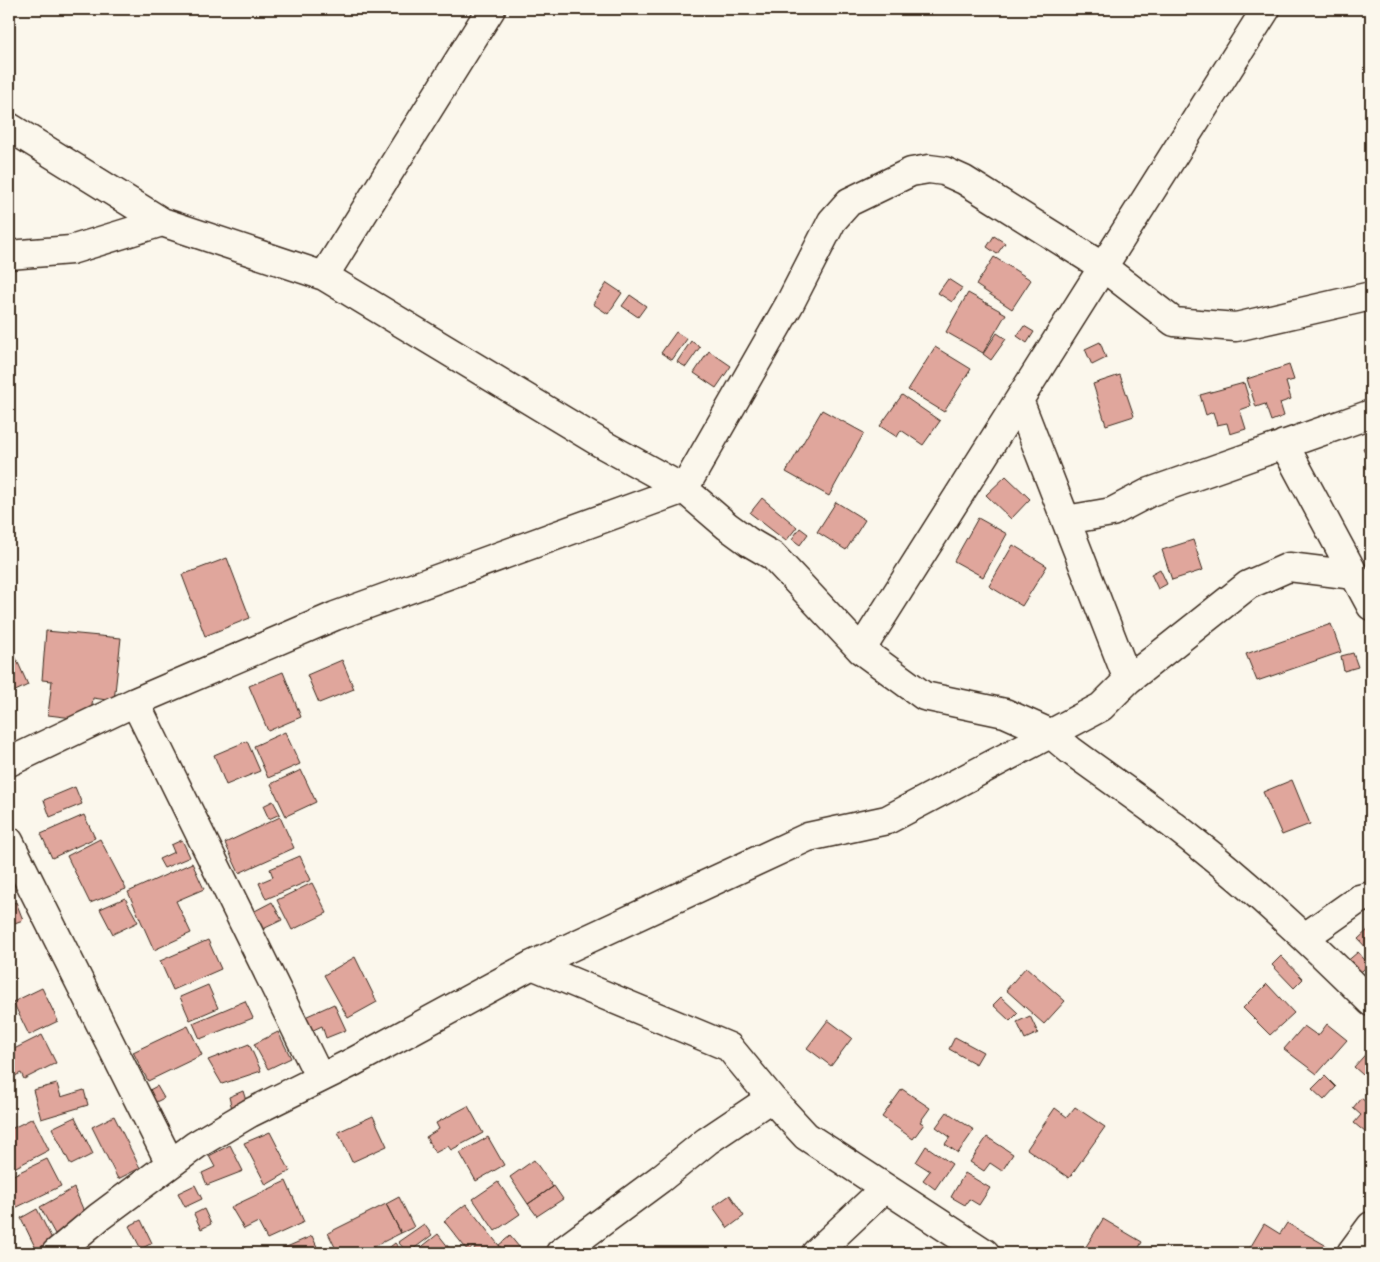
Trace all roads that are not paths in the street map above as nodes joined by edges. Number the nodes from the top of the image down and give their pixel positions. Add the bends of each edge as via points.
1 (492, 9) edge
2 (1266, 9) edge
3 (9, 127) edge
4 (162, 222) junction
5 (9, 255) edge
6 (1102, 267) junction
7 (324, 276) junction
8 (1371, 296) edge
9 (1019, 400) junction
10 (1371, 414) edge
11 (1284, 444) junction
12 (684, 489) junction
13 (1066, 520) junction
14 (1354, 575) junction
15 (1371, 606) edge
16 (861, 650) junction
17 (1128, 680) junction
18 (135, 702) junction
19 (1050, 733) junction
20 (9, 762) edge
21 (9, 841) edge
22 (1371, 896) edge
23 (1305, 936) junction
24 (532, 965) junction
25 (1371, 1002) edge
26 (320, 1078) junction
27 (771, 1098) junction
28 (170, 1163) junction
29 (885, 1188) junction
30 (1371, 1226) edge
31 (56, 1253) edge
32 (560, 1253) edge
33 (816, 1253) edge
34 (985, 1253) edge
35 (1351, 1253) edge

1 - 7 street
2 - 6 street
3 - 4 street
4 - 5 street via 71,250
4 - 7 street
6 - 8 street via 1174,322 1236,327
6 - 9 street
6 - 12 street via 964,180 944,171 911,172 849,202 832,221 789,305
7 - 12 street via 604,445
9 - 13 street
9 - 16 street
10 - 11 street
11 - 13 street via 1150,492 1112,512
11 - 14 street
12 - 16 street via 727,526 773,556
12 - 18 street via 335,616
13 - 17 street
14 - 15 street
14 - 17 street via 1290,566 1248,585
16 - 19 street via 924,696 1005,713
17 - 19 street via 1101,707
18 - 20 street
18 - 26 street
19 - 23 street via 1195,842
19 - 24 street via 887,820 808,838
21 - 28 street
22 - 23 street via 1359,899
23 - 25 street
24 - 26 street
24 - 27 street via 729,1047
26 - 28 street via 250,1113
27 - 29 street via 806,1136
27 - 32 street via 707,1141
28 - 31 street
29 - 33 street
29 - 34 street
30 - 35 street

